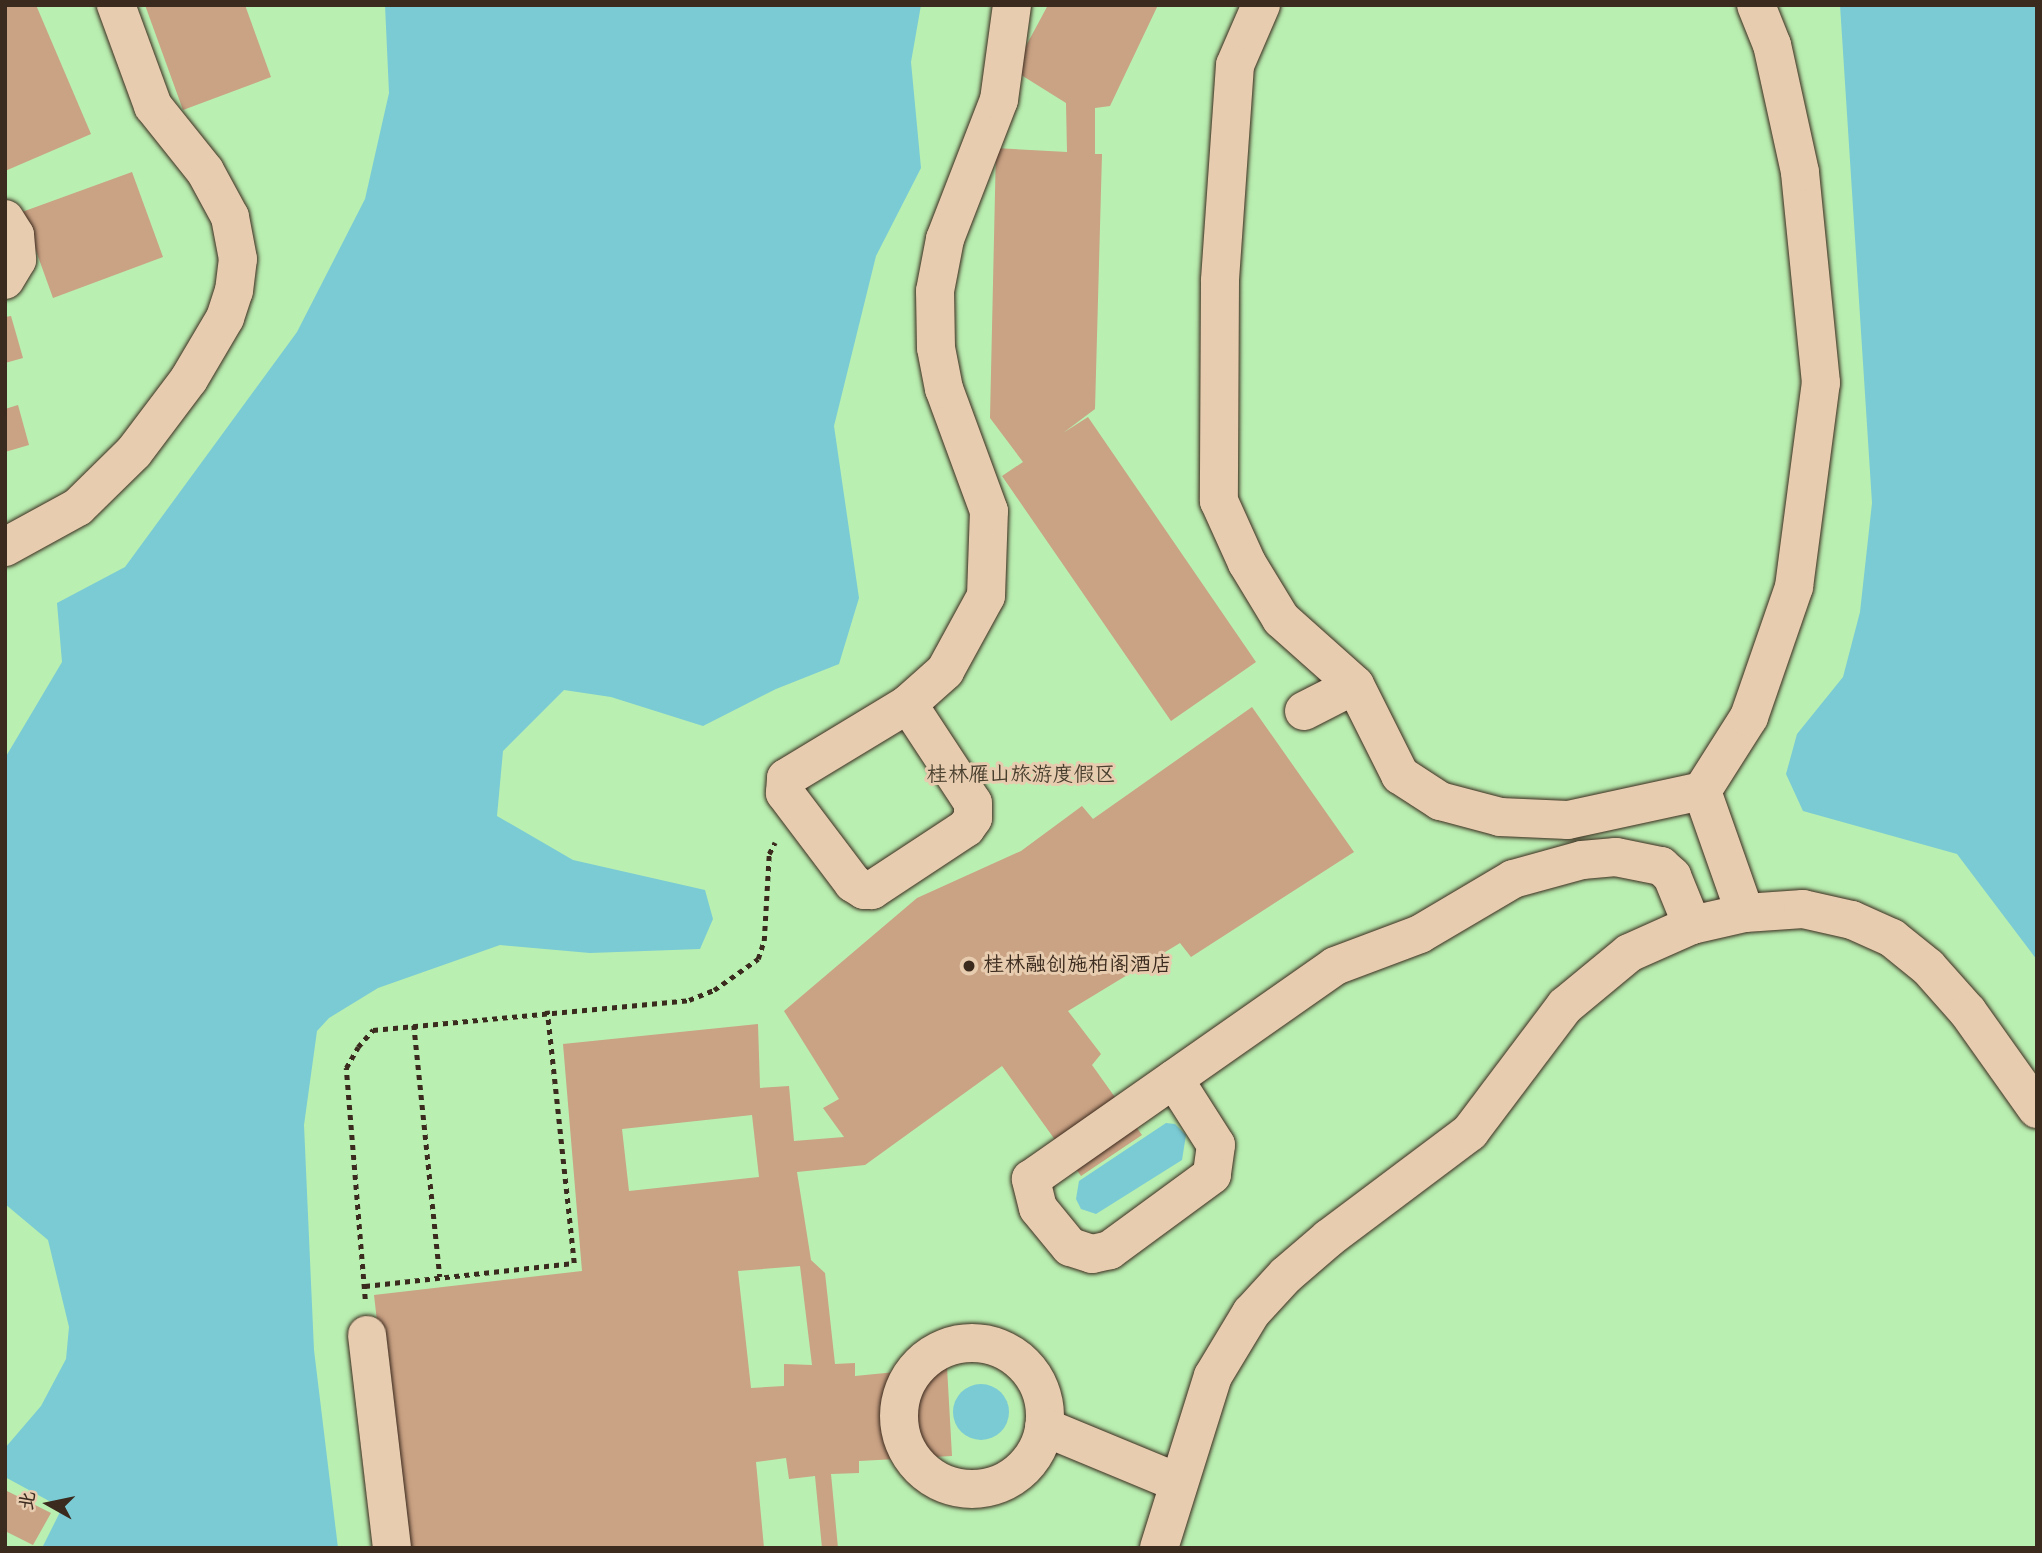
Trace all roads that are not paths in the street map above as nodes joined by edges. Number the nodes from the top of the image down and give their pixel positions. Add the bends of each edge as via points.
1 (116, 5) edge
2 (1012, 5) edge
3 (1261, 5) edge
4 (1756, 5) edge
5 (5, 219) edge
6 (5, 280) edge
7 (5, 547) edge
8 (1355, 685) junction
9 (908, 704) junction
10 (1304, 711) dead end
11 (1702, 791) junction
12 (1745, 913) junction
13 (1692, 925) junction
14 (1174, 1079) junction
15 (2037, 1109) edge
16 (367, 1335) road end
17 (1044, 1427) dead end
18 (1180, 1483) junction
19 (392, 1548) edge
20 (1158, 1548) edge

1 - 7 lane via 153,106 205,171 230,218 238,259 234,291 225,318 189,379 134,452 78,508
2 - 9 lane via 999,100 946,239 935,291 936,348 944,389 989,511 986,596 945,671
3 - 8 lane via 1236,65 1220,281 1219,500 1247,563 1281,619
4 - 11 lane via 1772,45 1800,172 1821,383 1794,587 1749,717
5 - 6 lane via 15,235 17,260
8 - 10 lane
8 - 11 lane via 1400,775 1440,801 1500,817 1568,820
9 - 9 lane via 787,774 785,793 853,883 864,890 872,890 970,824 974,803
11 - 12 lane
12 - 13 lane
12 - 15 lane via 1783,908 1824,913 1878,930 1912,950 1968,1012
13 - 14 lane via 1667,869 1635,858 1582,860 1513,879 1420,933 1335,965
13 - 18 lane via 1629,953 1598,975 1565,1006 1471,1132 1329,1238 1270,1291 1236,1332 1218,1365
14 - 14 lane via 1031,1179 1038,1208 1070,1247 1092,1254 1110,1250 1212,1175 1216,1145
16 - 19 lane
17 - 18 lane
18 - 20 lane

